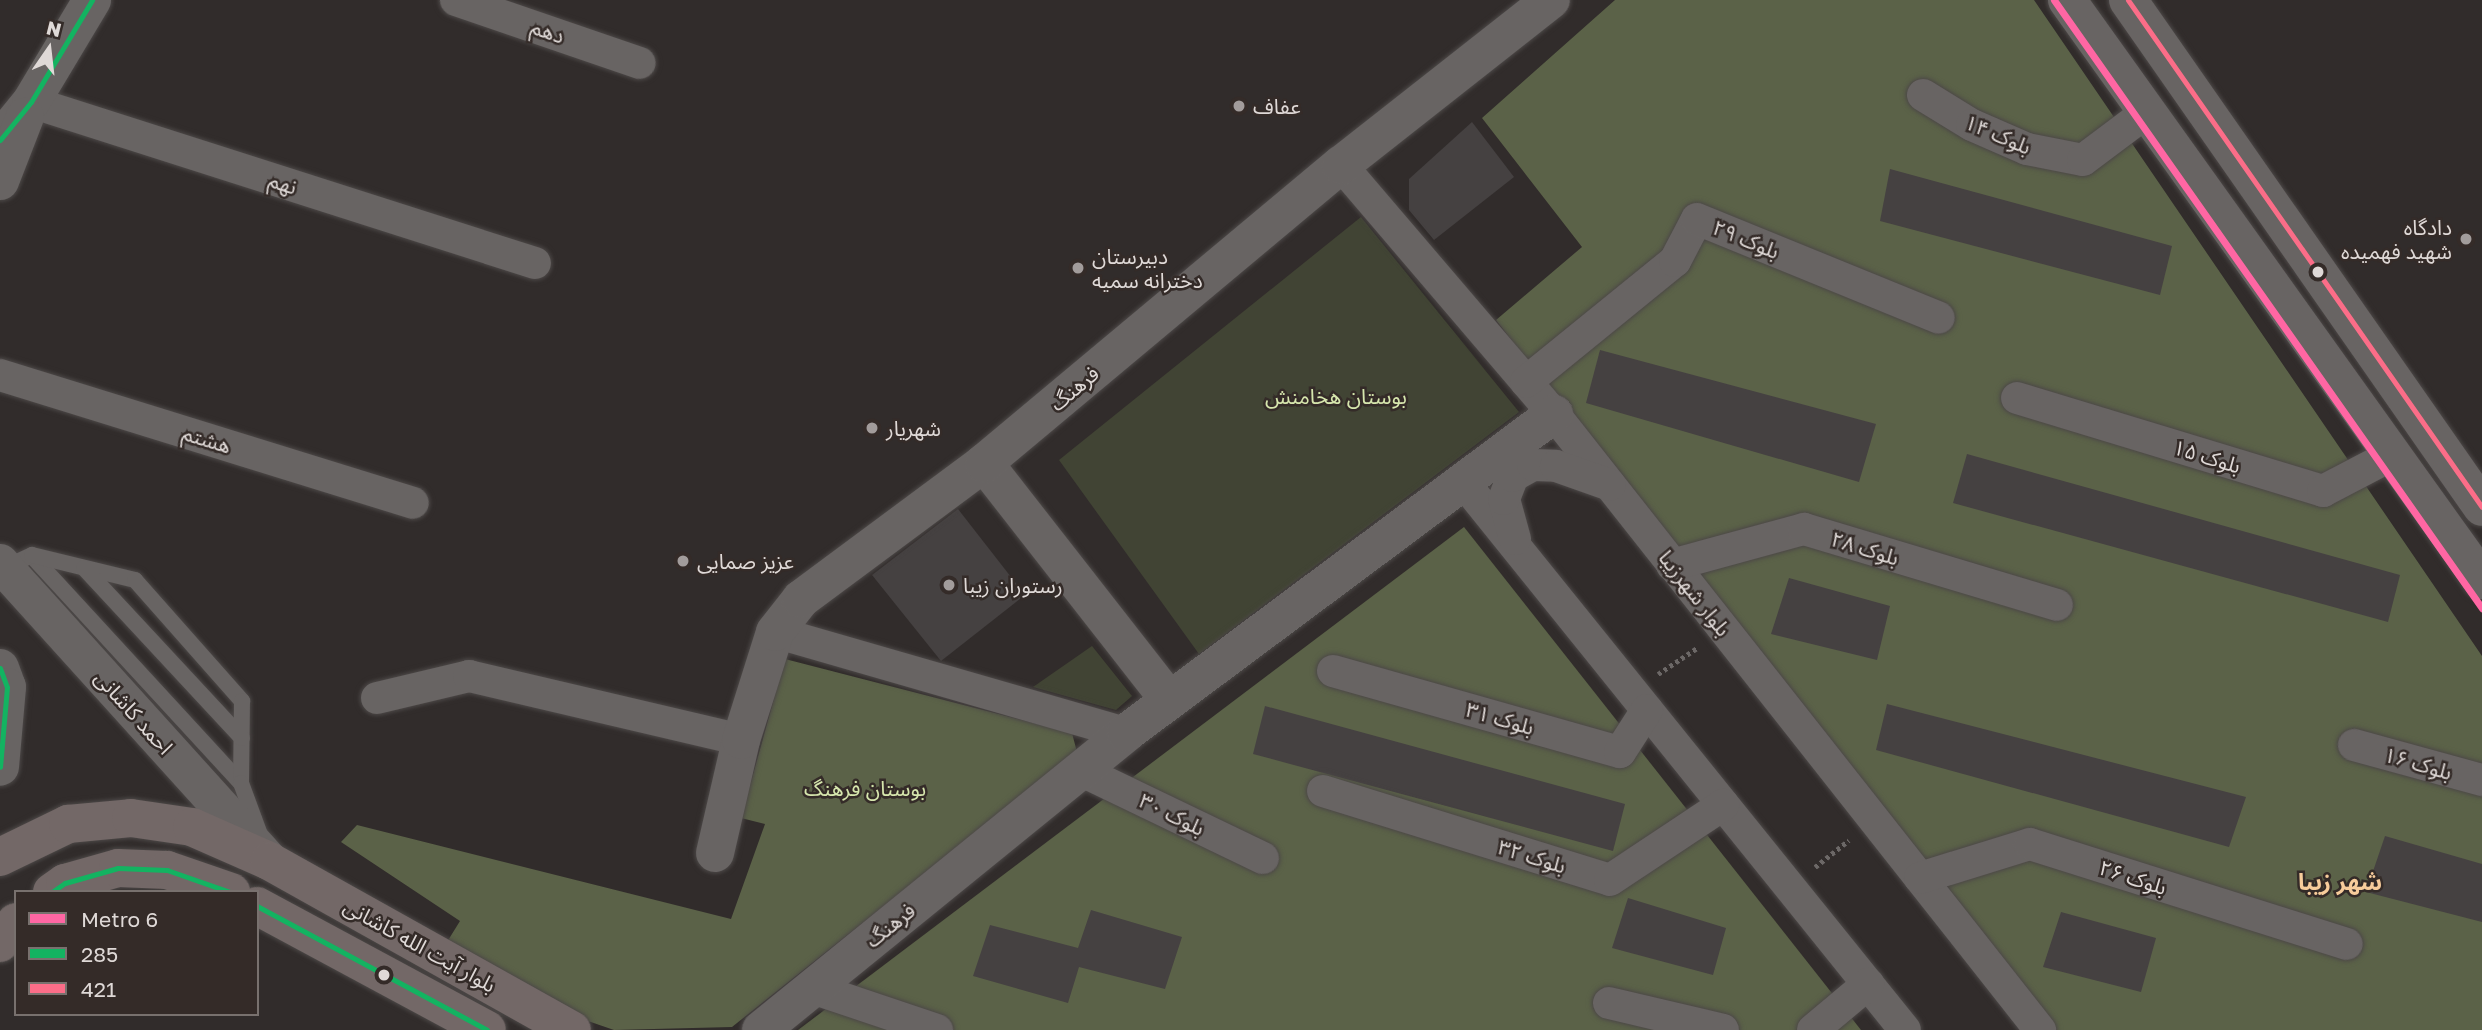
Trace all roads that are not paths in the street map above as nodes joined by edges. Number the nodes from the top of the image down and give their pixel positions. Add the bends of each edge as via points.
1 (92, 0) edge
2 (456, 0) edge
3 (1551, 0) edge
4 (2067, 0) edge
5 (2114, 7) edge
6 (640, 63) dead end
7 (1923, 95) dead end
8 (31, 102) junction
9 (2147, 112) junction
10 (0, 140) edge
11 (1341, 165) junction
12 (0, 181) edge
13 (535, 264) dead end
14 (1938, 318) dead end
15 (0, 376) edge
16 (1526, 382) junction
17 (2017, 398) dead end
18 (1554, 414) junction
19 (2392, 454) junction
20 (984, 463) junction
21 (1465, 484) junction
22 (1611, 486) junction
23 (413, 503) dead end
24 (2482, 507) edge
25 (1521, 554) junction
26 (9, 562) edge
27 (1672, 565) junction
28 (83, 568) junction
29 (2482, 580) edge
30 (2057, 605) dead end
31 (775, 632) junction
32 (0, 668) edge
33 (1333, 671) dead end
34 (377, 698) dead end
35 (1169, 700) junction
36 (1639, 701) junction
37 (1126, 733) junction
38 (242, 738) junction
39 (741, 740) junction
40 (2354, 745) dead end
41 (0, 766) edge
42 (1080, 770) junction
43 (2482, 780) edge
44 (241, 783) junction
45 (1323, 791) dead end
46 (1723, 805) junction
47 (715, 853) dead end
48 (0, 857) edge
49 (1263, 858) dead end
50 (269, 861) junction
51 (1920, 878) junction
52 (224, 888) edge
53 (55, 890) edge
54 (259, 907) edge
55 (14, 925) edge
56 (0, 943) edge
57 (2347, 944) dead end
58 (1868, 984) junction
59 (812, 988) junction
60 (1609, 1003) dead end
61 (487, 1030) edge
62 (572, 1030) edge
63 (761, 1030) edge
64 (937, 1030) edge
65 (1723, 1030) edge
66 (1813, 1030) edge
67 (1905, 1030) edge
68 (2040, 1030) edge

1 - 8 street
2 - 6 street, دهم
3 - 11 street, فرهنگ
4 - 5 street
5 - 9 street
5 - 24 street
7 - 9 street, بلوک ۱۴ via 1972,125 2027,149 2082,160
8 - 10 street
8 - 12 street
8 - 13 street, نهم
9 - 19 street
11 - 16 street, بلوار شهرزیبا
11 - 20 street, فرهنگ
14 - 16 street, بلوک ۲۹ via 1696,219 1675,261
15 - 23 street, هشتم
16 - 18 street, بلوار شهرزیبا
17 - 19 street, بلوک ۱۵ via 2323,491
18 - 21 street, فرهنگ
18 - 22 street, بلوار شهرزیبا
19 - 29 street
20 - 31 street, فرهنگ via 801,599
20 - 35 street
21 - 25 street
21 - 35 street, فرهنگ
22 - 25 street via 1556,466 1533,465 1513,476 1504,499
22 - 27 street, بلوار شهرزیبا
25 - 36 street
26 - 28 lane
26 - 44 lane
26 - 50 street, احمد کاشانی
27 - 30 street, بلوک ۲۸ via 1804,529
27 - 51 street, بلوار شهرزیبا
28 - 38 lane
28 - 38 lane via 135,580 242,701
31 - 37 street
31 - 39 street, فرهنگ
32 - 41 street via 7,687
33 - 36 street, بلوک ۳۱ via 1620,752
34 - 39 street via 469,676
35 - 37 street, فرهنگ
36 - 46 street
37 - 42 street, فرهنگ
38 - 44 lane
39 - 47 street, فرهنگ
40 - 43 street, بلوک ۱۶
42 - 49 street, بلوک ۳۰
42 - 59 street, فرهنگ
44 - 50 lane
45 - 46 street, بلوک ۳۲ via 1611,880
46 - 58 street
48 - 50 main road, بلوار آیت الله کاشانی via 68,824 131,818 192,827
50 - 62 main road, بلوار آیت الله کاشانی
51 - 57 street, بلوک ۲۶ via 2030,844
51 - 68 street, بلوار شهرزیبا
52 - 53 main road via 167,870 118,868
54 - 61 main road, بلوار آیت الله کاشانی
55 - 56 main road
58 - 66 street
58 - 67 street
59 - 63 street, فرهنگ
59 - 64 street
60 - 65 street

